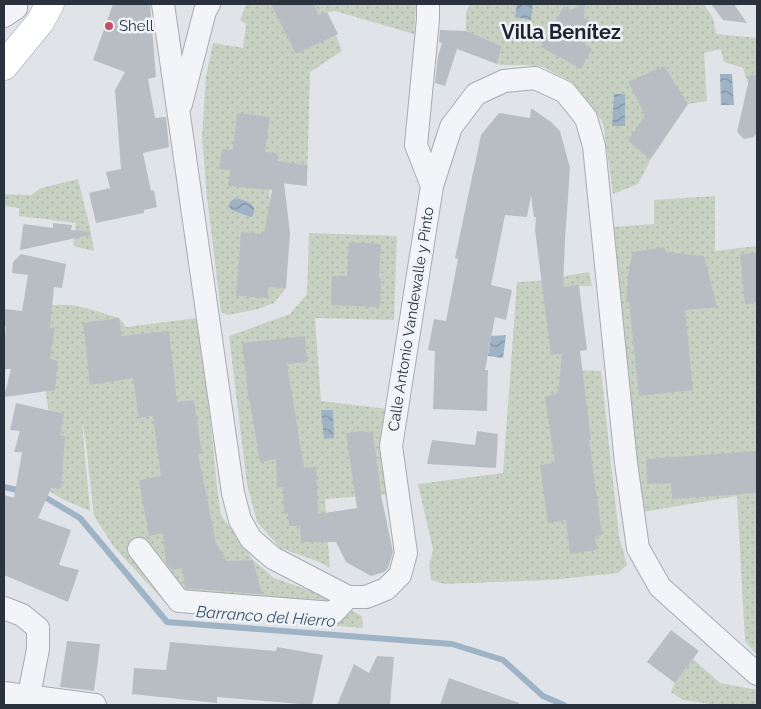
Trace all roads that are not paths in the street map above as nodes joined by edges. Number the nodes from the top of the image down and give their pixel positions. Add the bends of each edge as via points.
1 (50, 4) edge
2 (163, 4) edge
3 (208, 4) edge
4 (428, 4) edge
5 (4, 66) edge
6 (178, 114) junction
7 (432, 186) junction
8 (139, 549) dead end
9 (348, 597) junction
10 (4, 608) edge
11 (757, 674) edge
12 (4, 693) edge
13 (29, 695) junction
14 (95, 705) edge

1 - 5 main road via 40,22
2 - 6 street
3 - 6 street
4 - 7 street via 416,145
6 - 9 street via 233,493 240,520 251,539 273,558
7 - 9 street, Calle Antonio Vandewalle y Pinto via 391,446 406,553 400,575 386,589 366,598
7 - 11 street, Calle Antonio Vandewalle y Pinto via 451,127 476,94 504,81 535,78 565,92 586,118 594,146 626,463 638,548 660,587
8 - 9 street via 179,601 333,613
10 - 13 street via 22,615 38,628 38,649
12 - 13 street
13 - 14 street

